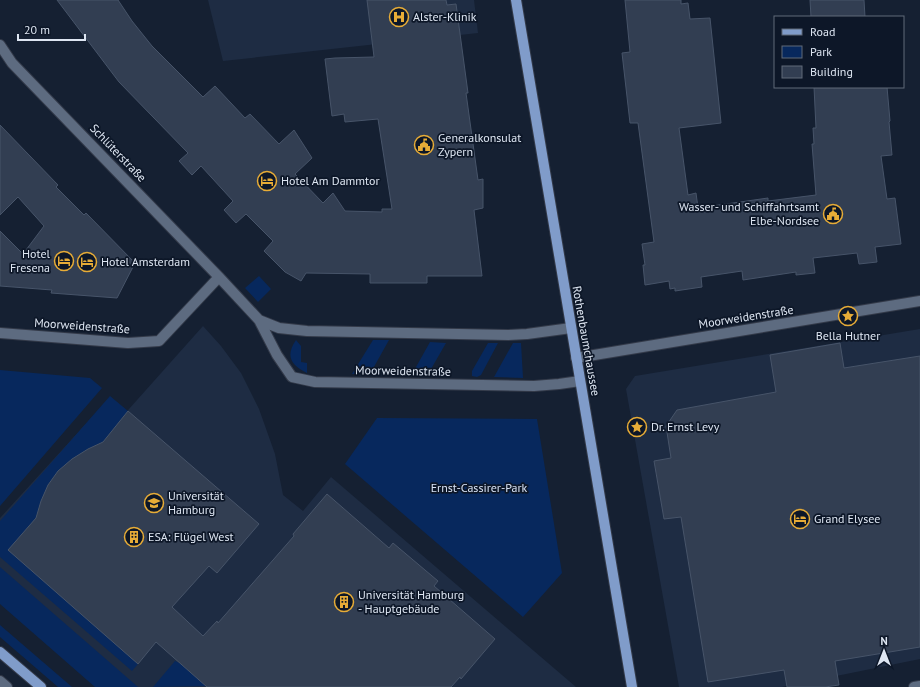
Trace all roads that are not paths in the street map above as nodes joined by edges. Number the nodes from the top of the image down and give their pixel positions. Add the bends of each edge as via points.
1 (516, 0) edge
2 (0, 45) edge
3 (219, 277) junction
4 (920, 301) edge
5 (259, 320) junction
6 (571, 328) junction
7 (0, 333) edge
8 (576, 358) junction
9 (580, 381) junction
10 (0, 652) edge
11 (0, 681) edge
12 (920, 686) edge
13 (7, 687) edge
14 (41, 687) edge
15 (632, 687) edge
16 (914, 687) edge

1 - 6 main road, Rothenbaumchaussee
2 - 3 street, Schlüterstraße via 12,62
3 - 5 street, Moorweidenstraße
3 - 7 street, Moorweidenstraße via 159,341 128,343
4 - 8 street, Moorweidenstraße
5 - 6 street, Moorweidenstraße via 279,328 307,331 508,335
5 - 9 street, Moorweidenstraße via 292,378 310,382 534,386
6 - 8 main road, Rothenbaumchaussee
8 - 9 main road, Rothenbaumchaussee
9 - 15 main road, Rothenbaumchaussee
10 - 14 main road
11 - 13 street
12 - 16 street

